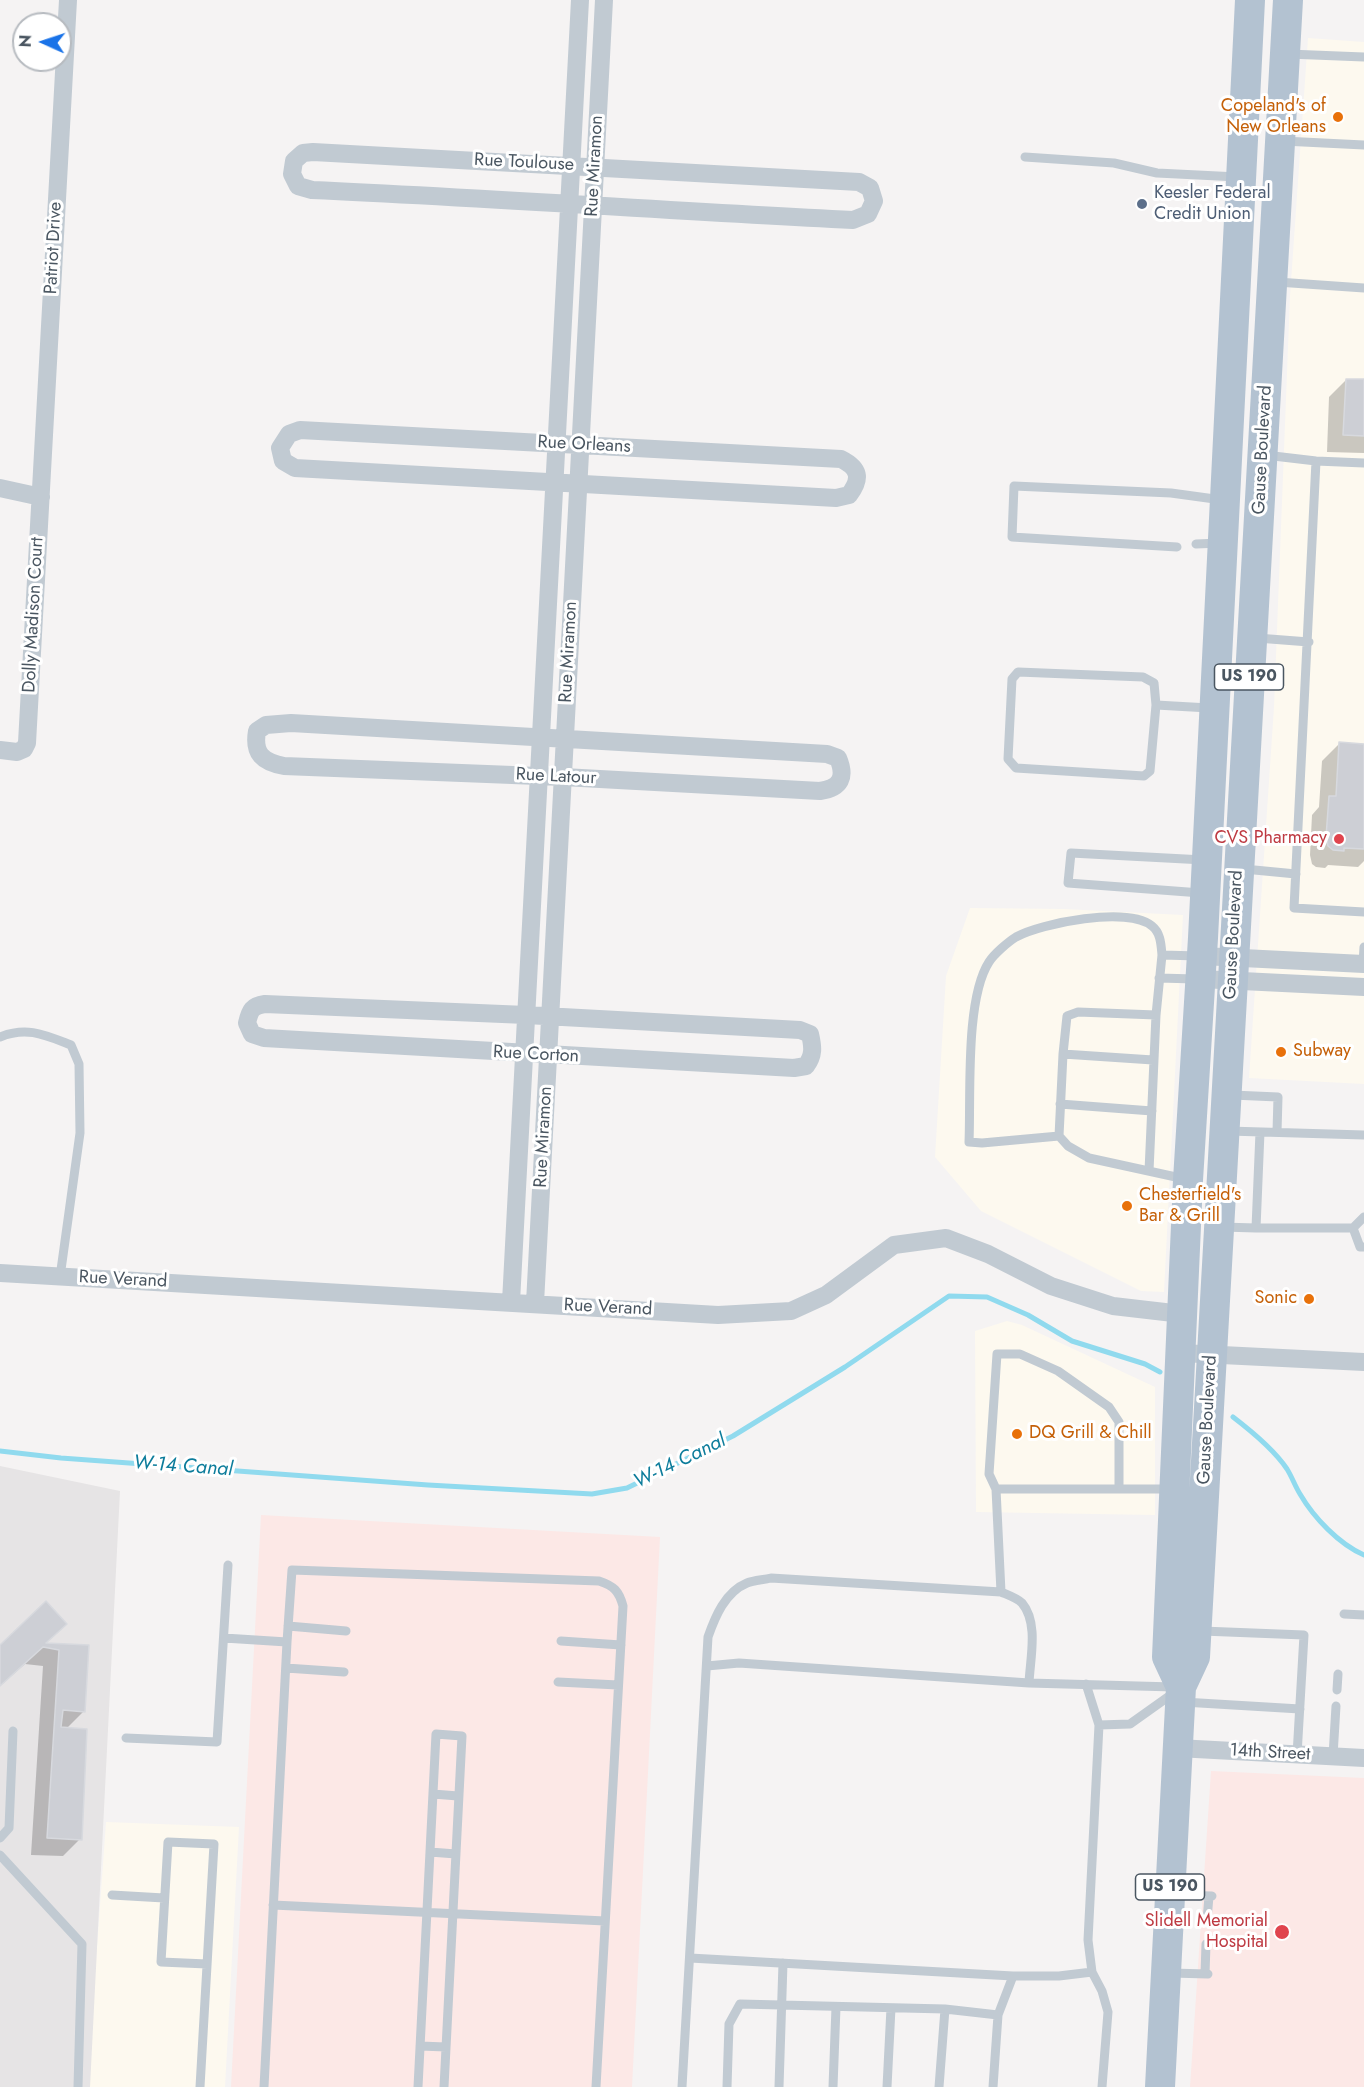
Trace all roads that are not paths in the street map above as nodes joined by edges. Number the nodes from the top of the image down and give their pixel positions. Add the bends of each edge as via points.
1 (68, 0) edge
2 (580, 0) edge
3 (604, 0) edge
4 (1250, 0) edge
5 (1288, 0) edge
6 (1285, 54) junction
7 (1364, 57) edge
8 (1243, 138) junction
9 (1280, 141) junction
10 (1364, 145) edge
11 (1025, 157) dead end
12 (571, 165) junction
13 (595, 167) junction
14 (1241, 177) junction
15 (569, 205) junction
16 (593, 206) junction
17 (1272, 282) junction
18 (1364, 288) edge
19 (556, 444) junction
20 (580, 445) junction
21 (1263, 455) junction
22 (1316, 461) junction
23 (1364, 463) edge
24 (554, 483) junction
25 (578, 485) junction
26 (0, 488) edge
27 (41, 497) junction
28 (1224, 501) junction
29 (1177, 547) dead end
30 (1218, 632) junction
31 (1252, 637) junction
32 (1309, 642) junction
33 (1156, 705) junction
34 (1214, 708) junction
35 (541, 739) junction
36 (565, 740) junction
37 (0, 750) edge
38 (539, 776) junction
39 (563, 777) junction
40 (1207, 860) junction
41 (1238, 869) junction
42 (1296, 874) junction
43 (1205, 894) junction
44 (1364, 912) edge
45 (1364, 947) edge
46 (1162, 955) junction
47 (1364, 964) edge
48 (1201, 968) junction
49 (1233, 969) junction
50 (1364, 973) edge
51 (1159, 978) junction
52 (1364, 987) edge
53 (526, 1015) junction
54 (1156, 1015) junction
55 (550, 1017) junction
56 (0, 1037) edge
57 (524, 1054) junction
58 (1063, 1054) junction
59 (548, 1056) junction
60 (1154, 1060) junction
61 (1226, 1094) junction
62 (1060, 1104) junction
63 (1152, 1111) junction
64 (1224, 1131) junction
65 (1260, 1132) junction
66 (1276, 1132) junction
67 (1364, 1135) edge
68 (1059, 1136) junction
69 (1149, 1171) junction
70 (1188, 1180) junction
71 (1364, 1217) edge
72 (1218, 1227) junction
73 (1256, 1228) junction
74 (1353, 1228) junction
75 (1364, 1247) edge
76 (0, 1273) edge
77 (60, 1276) junction
78 (511, 1302) junction
79 (535, 1303) junction
80 (1182, 1314) junction
81 (1181, 1353) junction
82 (1211, 1355) junction
83 (1364, 1362) edge
84 (996, 1489) junction
85 (1119, 1489) junction
86 (1174, 1489) junction
87 (228, 1565) dead end
88 (1001, 1592) junction
89 (1344, 1614) dead end
90 (1364, 1616) edge
91 (288, 1626) junction
92 (1196, 1630) junction
93 (346, 1631) dead end
94 (224, 1638) junction
95 (561, 1641) dead end
96 (287, 1642) junction
97 (621, 1645) junction
98 (707, 1666) junction
99 (286, 1668) junction
100 (344, 1672) dead end
101 (1338, 1674) dead end
102 (558, 1682) dead end
103 (1029, 1683) junction
104 (1086, 1684) junction
105 (618, 1685) junction
106 (1337, 1690) dead end
107 (1181, 1695) junction
108 (1336, 1706) dead end
109 (1300, 1709) junction
110 (1099, 1725) junction
111 (13, 1731) dead end
112 (126, 1738) dead end
113 (1177, 1748) junction
114 (1297, 1755) junction
115 (1333, 1756) junction
116 (1364, 1758) edge
117 (433, 1794) junction
118 (458, 1796) junction
119 (0, 1838) edge
120 (430, 1852) junction
121 (456, 1854) junction
122 (0, 1855) edge
123 (112, 1895) dead end
124 (1169, 1895) junction
125 (164, 1898) junction
126 (273, 1905) junction
127 (427, 1912) junction
128 (453, 1914) junction
129 (1208, 1920) dead end
130 (605, 1921) junction
131 (1206, 1944) dead end
132 (690, 1958) junction
133 (783, 1963) junction
134 (207, 1964) junction
135 (1092, 1972) junction
136 (1166, 1973) junction
137 (1013, 1976) junction
138 (783, 2005) junction
139 (836, 2007) junction
140 (891, 2008) junction
141 (945, 2009) junction
142 (998, 2015) junction
143 (420, 2046) junction
144 (446, 2047) junction
145 (78, 2087) edge
146 (200, 2087) edge
147 (264, 2087) edge
148 (418, 2087) edge
149 (444, 2087) edge
150 (596, 2087) edge
151 (682, 2087) edge
152 (727, 2087) edge
153 (779, 2087) edge
154 (833, 2087) edge
155 (887, 2087) edge
156 (939, 2087) edge
157 (993, 2087) edge
158 (1102, 2087) edge
159 (1160, 2087) edge

1 - 27 street, Patriot Drive
2 - 12 street, Rue Miramon
3 - 13 street, Rue Miramon
4 - 8 main road, Gause Boulevard / US 190
5 - 6 main road, Gause Boulevard / US 190
6 - 7 lane
6 - 9 main road, Gause Boulevard / US 190
8 - 9 main road
8 - 14 main road, Gause Boulevard / US 190
9 - 10 lane
9 - 17 main road, Gause Boulevard / US 190
11 - 14 lane
12 - 13 street, Rue Toulouse
12 - 15 street, Rue Miramon
12 - 15 street, Rue Toulouse via 313,152 303,153 294,161 292,174 298,186 312,190
13 - 16 street, Rue Miramon
13 - 16 street, Rue Toulouse via 859,182 870,188 874,201 868,214 853,220
14 - 28 main road, Gause Boulevard / US 190
15 - 16 street, Rue Toulouse
15 - 19 street, Rue Miramon
16 - 20 street, Rue Miramon
17 - 18 lane
17 - 21 main road, Gause Boulevard / US 190
19 - 20 street, Rue Orleans
19 - 24 street, Rue Miramon
19 - 24 street, Rue Orleans via 300,430 289,434 280,448 284,461 295,468
20 - 25 street, Rue Miramon
20 - 25 street, Rue Orleans via 841,459 853,465 857,474 849,495 836,498
21 - 22 lane
21 - 31 main road, Gause Boulevard / US 190
22 - 23 lane
22 - 32 lane
24 - 25 street, Rue Orleans
24 - 35 street, Rue Miramon
25 - 36 street, Rue Miramon
26 - 27 street
27 - 37 street, Dolly Madison Court via 27,743 17,752
28 - 29 lane via 1171,493 1014,486 1012,537
28 - 30 main road, Gause Boulevard / US 190 via 1209,544
30 - 31 main road
30 - 34 main road, Gause Boulevard / US 190
31 - 32 lane
31 - 41 main road, Gause Boulevard / US 190
32 - 42 lane
33 - 33 lane via 1150,771 1143,776 1016,768 1008,759 1012,680 1018,672 1143,677 1154,683
33 - 34 lane
34 - 40 main road, Gause Boulevard / US 190
35 - 36 street, Rue Latour
35 - 38 street, Rue Miramon
35 - 38 street, Rue Latour via 291,723 266,725 258,731 255,742 260,756 284,766
36 - 39 street, Rue Miramon
36 - 39 street, Rue Latour via 827,754 838,758 843,770 840,782 831,789 820,790
38 - 39 street, Rue Latour
38 - 53 street, Rue Miramon
39 - 55 street, Rue Miramon
40 - 43 main road, Gause Boulevard / US 190
40 - 43 lane via 1071,854 1068,883
41 - 42 lane
41 - 49 main road, Gause Boulevard / US 190
42 - 44 lane via 1294,908
43 - 48 main road, Gause Boulevard / US 190
45 - 47 lane
46 - 48 lane
46 - 51 lane
46 - 68 lane via 1160,938 1153,926 1137,918 1097,917 1044,925 1014,938 989,962 976,995 969,1142
47 - 49 street
47 - 50 street
48 - 49 street
48 - 51 lane
48 - 70 main road, Gause Boulevard / US 190
49 - 52 street
49 - 61 main road, Gause Boulevard / US 190
51 - 54 lane
53 - 55 street, Rue Corton
53 - 57 street, Rue Miramon
53 - 57 street, Rue Corton via 266,1004 256,1005 246,1023 252,1034 264,1038
54 - 58 lane via 1078,1012 1067,1016
54 - 60 lane
55 - 59 street, Rue Miramon
55 - 59 street, Rue Corton via 800,1030 810,1034 813,1047 806,1066 794,1068
56 - 77 lane via 15,1030 44,1035 71,1045 79,1064 80,1133
57 - 59 street, Rue Corton
57 - 78 street, Rue Miramon
58 - 60 lane
58 - 62 lane
59 - 79 street, Rue Miramon
60 - 63 lane
61 - 64 main road, Gause Boulevard / US 190
61 - 66 lane via 1278,1097
62 - 63 lane
62 - 68 lane
63 - 69 lane
64 - 65 lane
64 - 72 main road, Gause Boulevard / US 190
65 - 66 lane
65 - 73 lane
66 - 67 lane
68 - 69 lane via 1089,1158
69 - 70 lane
70 - 80 main road, Gause Boulevard / US 190
71 - 74 lane
72 - 73 lane
72 - 82 main road, Gause Boulevard / US 190
73 - 74 lane
74 - 75 lane via 1360,1247
76 - 77 street, Rue Verand
77 - 78 street, Rue Verand
78 - 79 street, Rue Verand
79 - 80 street, Rue Verand via 718,1314 791,1311 826,1295 894,1245 946,1238 1051,1286 1113,1306
80 - 81 main road, Gause Boulevard / US 190
81 - 82 street
81 - 86 main road, Gause Boulevard / US 190
82 - 83 street
82 - 92 main road, Gause Boulevard / US 190
84 - 85 lane
84 - 85 lane via 989,1474 997,1354 1020,1354 1058,1371 1109,1407 1119,1422
84 - 88 lane
85 - 86 lane
86 - 107 main road, Gause Boulevard / US 190 via 1167,1657
87 - 94 lane
88 - 98 lane via 771,1578 745,1584 715,1616 708,1637
88 - 103 lane via 1021,1602 1030,1618
89 - 90 lane
91 - 93 lane
91 - 96 lane
91 - 97 lane via 292,1570 599,1581 620,1593
92 - 107 main road, Gause Boulevard / US 190 via 1195,1657
92 - 109 lane via 1304,1635
94 - 96 lane
94 - 112 lane via 217,1742
95 - 97 lane
96 - 99 lane
97 - 105 lane
98 - 103 lane via 739,1663
98 - 132 lane
99 - 100 lane
99 - 126 lane
101 - 106 lane
102 - 105 lane
103 - 104 lane
104 - 107 lane
104 - 110 lane
105 - 130 lane
107 - 109 lane
107 - 110 lane via 1130,1724
107 - 113 main road, Gause Boulevard / US 190
108 - 115 lane
109 - 114 lane
110 - 135 lane via 1088,1940
111 - 119 lane via 9,1828
113 - 114 street, 14th Street
113 - 124 main road, Gause Boulevard / US 190
114 - 115 street, 14th Street
115 - 116 street, 14th Street
117 - 118 lane
117 - 118 lane via 436,1734 462,1736
117 - 120 lane
118 - 121 lane
120 - 121 lane
120 - 127 lane
121 - 128 lane
122 - 145 lane via 82,1944
123 - 125 lane
124 - 129 lane via 1210,1896
124 - 136 main road, Gause Boulevard / US 190
125 - 134 lane via 160,1962
125 - 134 lane via 168,1842 214,1844
126 - 127 lane
126 - 147 lane
127 - 128 lane
127 - 143 lane
128 - 130 lane
128 - 144 lane
130 - 150 lane
131 - 136 lane via 1207,1974
132 - 133 lane
132 - 151 lane
133 - 137 lane
133 - 138 lane
134 - 146 lane
135 - 137 lane
135 - 158 lane via 1108,2012
136 - 159 main road, Gause Boulevard / US 190
137 - 142 lane
138 - 139 lane
138 - 152 lane via 740,2004 729,2024
138 - 153 lane
139 - 140 lane
139 - 154 lane
140 - 141 lane
140 - 155 lane
141 - 142 lane
141 - 156 lane
142 - 157 lane
143 - 144 lane
143 - 148 lane
144 - 149 lane

